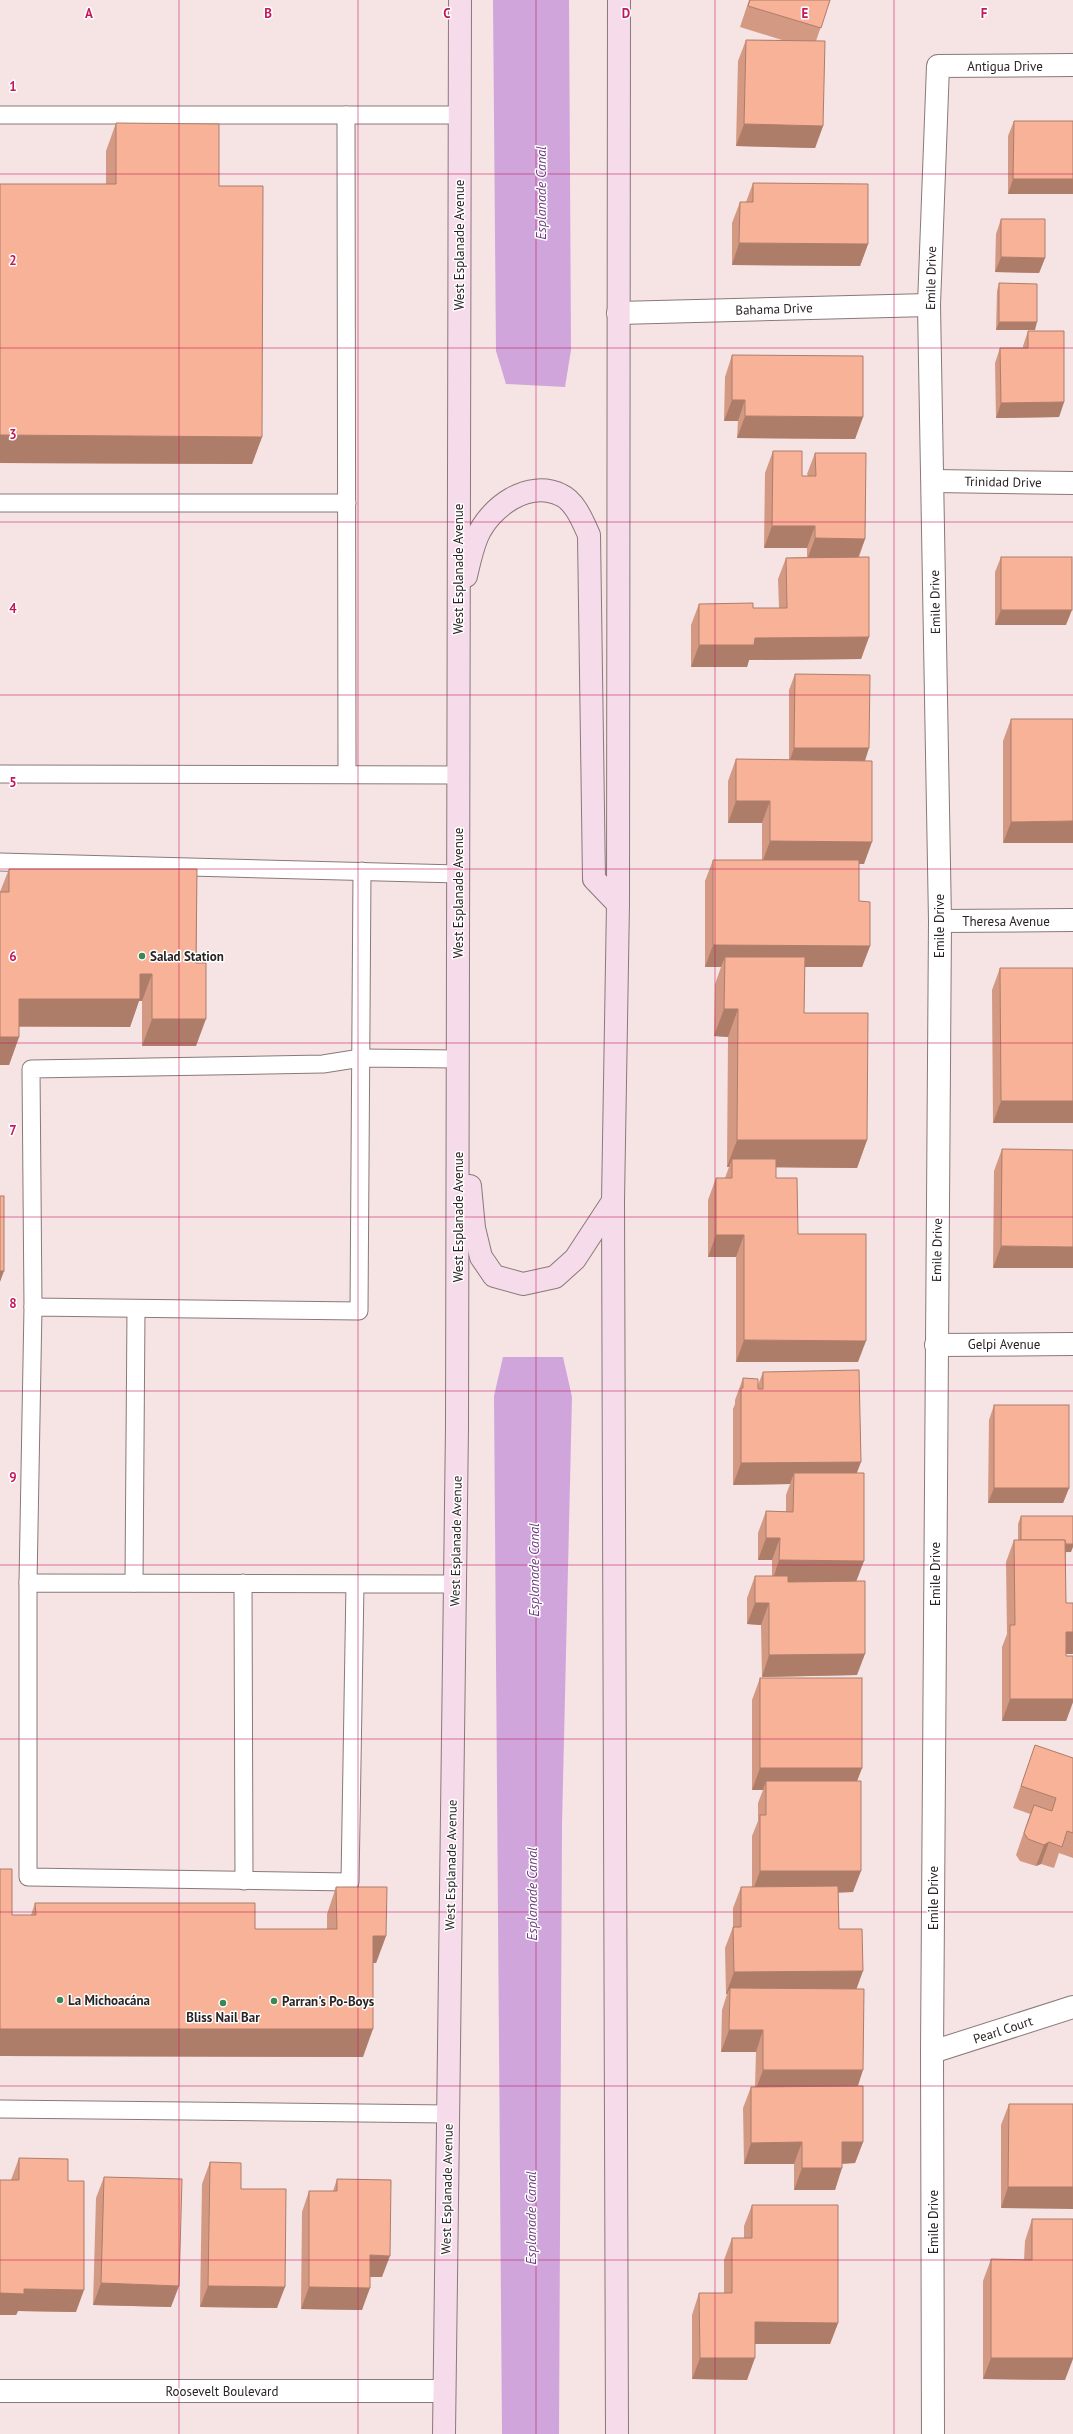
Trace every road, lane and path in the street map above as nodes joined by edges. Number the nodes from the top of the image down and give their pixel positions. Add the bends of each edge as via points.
1 (460, 0) edge
2 (619, 0) edge
3 (1073, 65) edge
4 (938, 66) joint
5 (0, 115) edge
6 (346, 115) junction
7 (460, 115) junction
8 (929, 304) junction
9 (618, 313) junction
10 (934, 481) junction
11 (1073, 483) edge
12 (0, 503) edge
13 (347, 503) junction
14 (458, 610) junction
15 (0, 774) edge
16 (347, 774) junction
17 (458, 775) junction
18 (0, 862) edge
19 (362, 871) junction
20 (458, 874) junction
21 (618, 904) junction
22 (1073, 920) edge
23 (940, 921) junction
24 (361, 1058) junction
25 (458, 1059) junction
26 (613, 1201) junction
27 (33, 1307) junction
28 (136, 1309) junction
29 (1073, 1344) edge
30 (936, 1345) junction
31 (28, 1583) junction
32 (134, 1583) junction
33 (243, 1583) junction
34 (355, 1584) junction
35 (455, 1584) junction
36 (244, 1881) junction
37 (1073, 2007) edge
38 (932, 2052) junction
39 (0, 2109) edge
40 (448, 2114) junction
41 (0, 2391) edge
42 (444, 2391) junction
43 (444, 2434) edge
44 (617, 2434) edge
45 (933, 2434) edge

1 - 7 main road, West Esplanade Avenue
2 - 9 main road
3 - 4 street, Antigua Drive
4 - 8 street, Emile Drive
5 - 6 lane
6 - 7 lane
6 - 13 lane
7 - 14 main road, West Esplanade Avenue
8 - 9 street, Bahama Drive
8 - 10 street, Emile Drive
9 - 21 main road
10 - 11 street, Trinidad Drive
10 - 23 street, Emile Drive
12 - 13 lane
13 - 16 lane
14 - 17 main road, West Esplanade Avenue
14 - 21 main road via 477,536 494,512 523,492 539,490 562,495 578,513 589,535 594,879
15 - 16 lane
16 - 17 lane
17 - 20 main road, West Esplanade Avenue
18 - 19 lane
19 - 20 lane
19 - 24 lane
20 - 25 main road, West Esplanade Avenue
21 - 26 main road
22 - 23 street, Theresa Avenue
23 - 30 street, Emile Drive
24 - 25 lane
24 - 27 lane via 324,1064 31,1069
24 - 28 lane via 359,1311
25 - 26 main road via 474,1228 481,1257 494,1276 523,1284 554,1277 575,1259
25 - 35 main road, West Esplanade Avenue
26 - 44 main road
27 - 28 lane
27 - 31 lane
28 - 32 lane
29 - 30 street, Gelpi Avenue
30 - 38 street, Emile Drive
31 - 32 lane
31 - 36 lane via 28,1877
32 - 33 lane
33 - 34 lane
33 - 36 lane
34 - 35 lane
34 - 36 lane via 350,1882
35 - 40 main road, West Esplanade Avenue
37 - 38 street, Pearl Court
38 - 45 street, Emile Drive
39 - 40 lane
40 - 42 main road, West Esplanade Avenue
41 - 42 street, Roosevelt Boulevard
42 - 43 main road, West Esplanade Avenue

